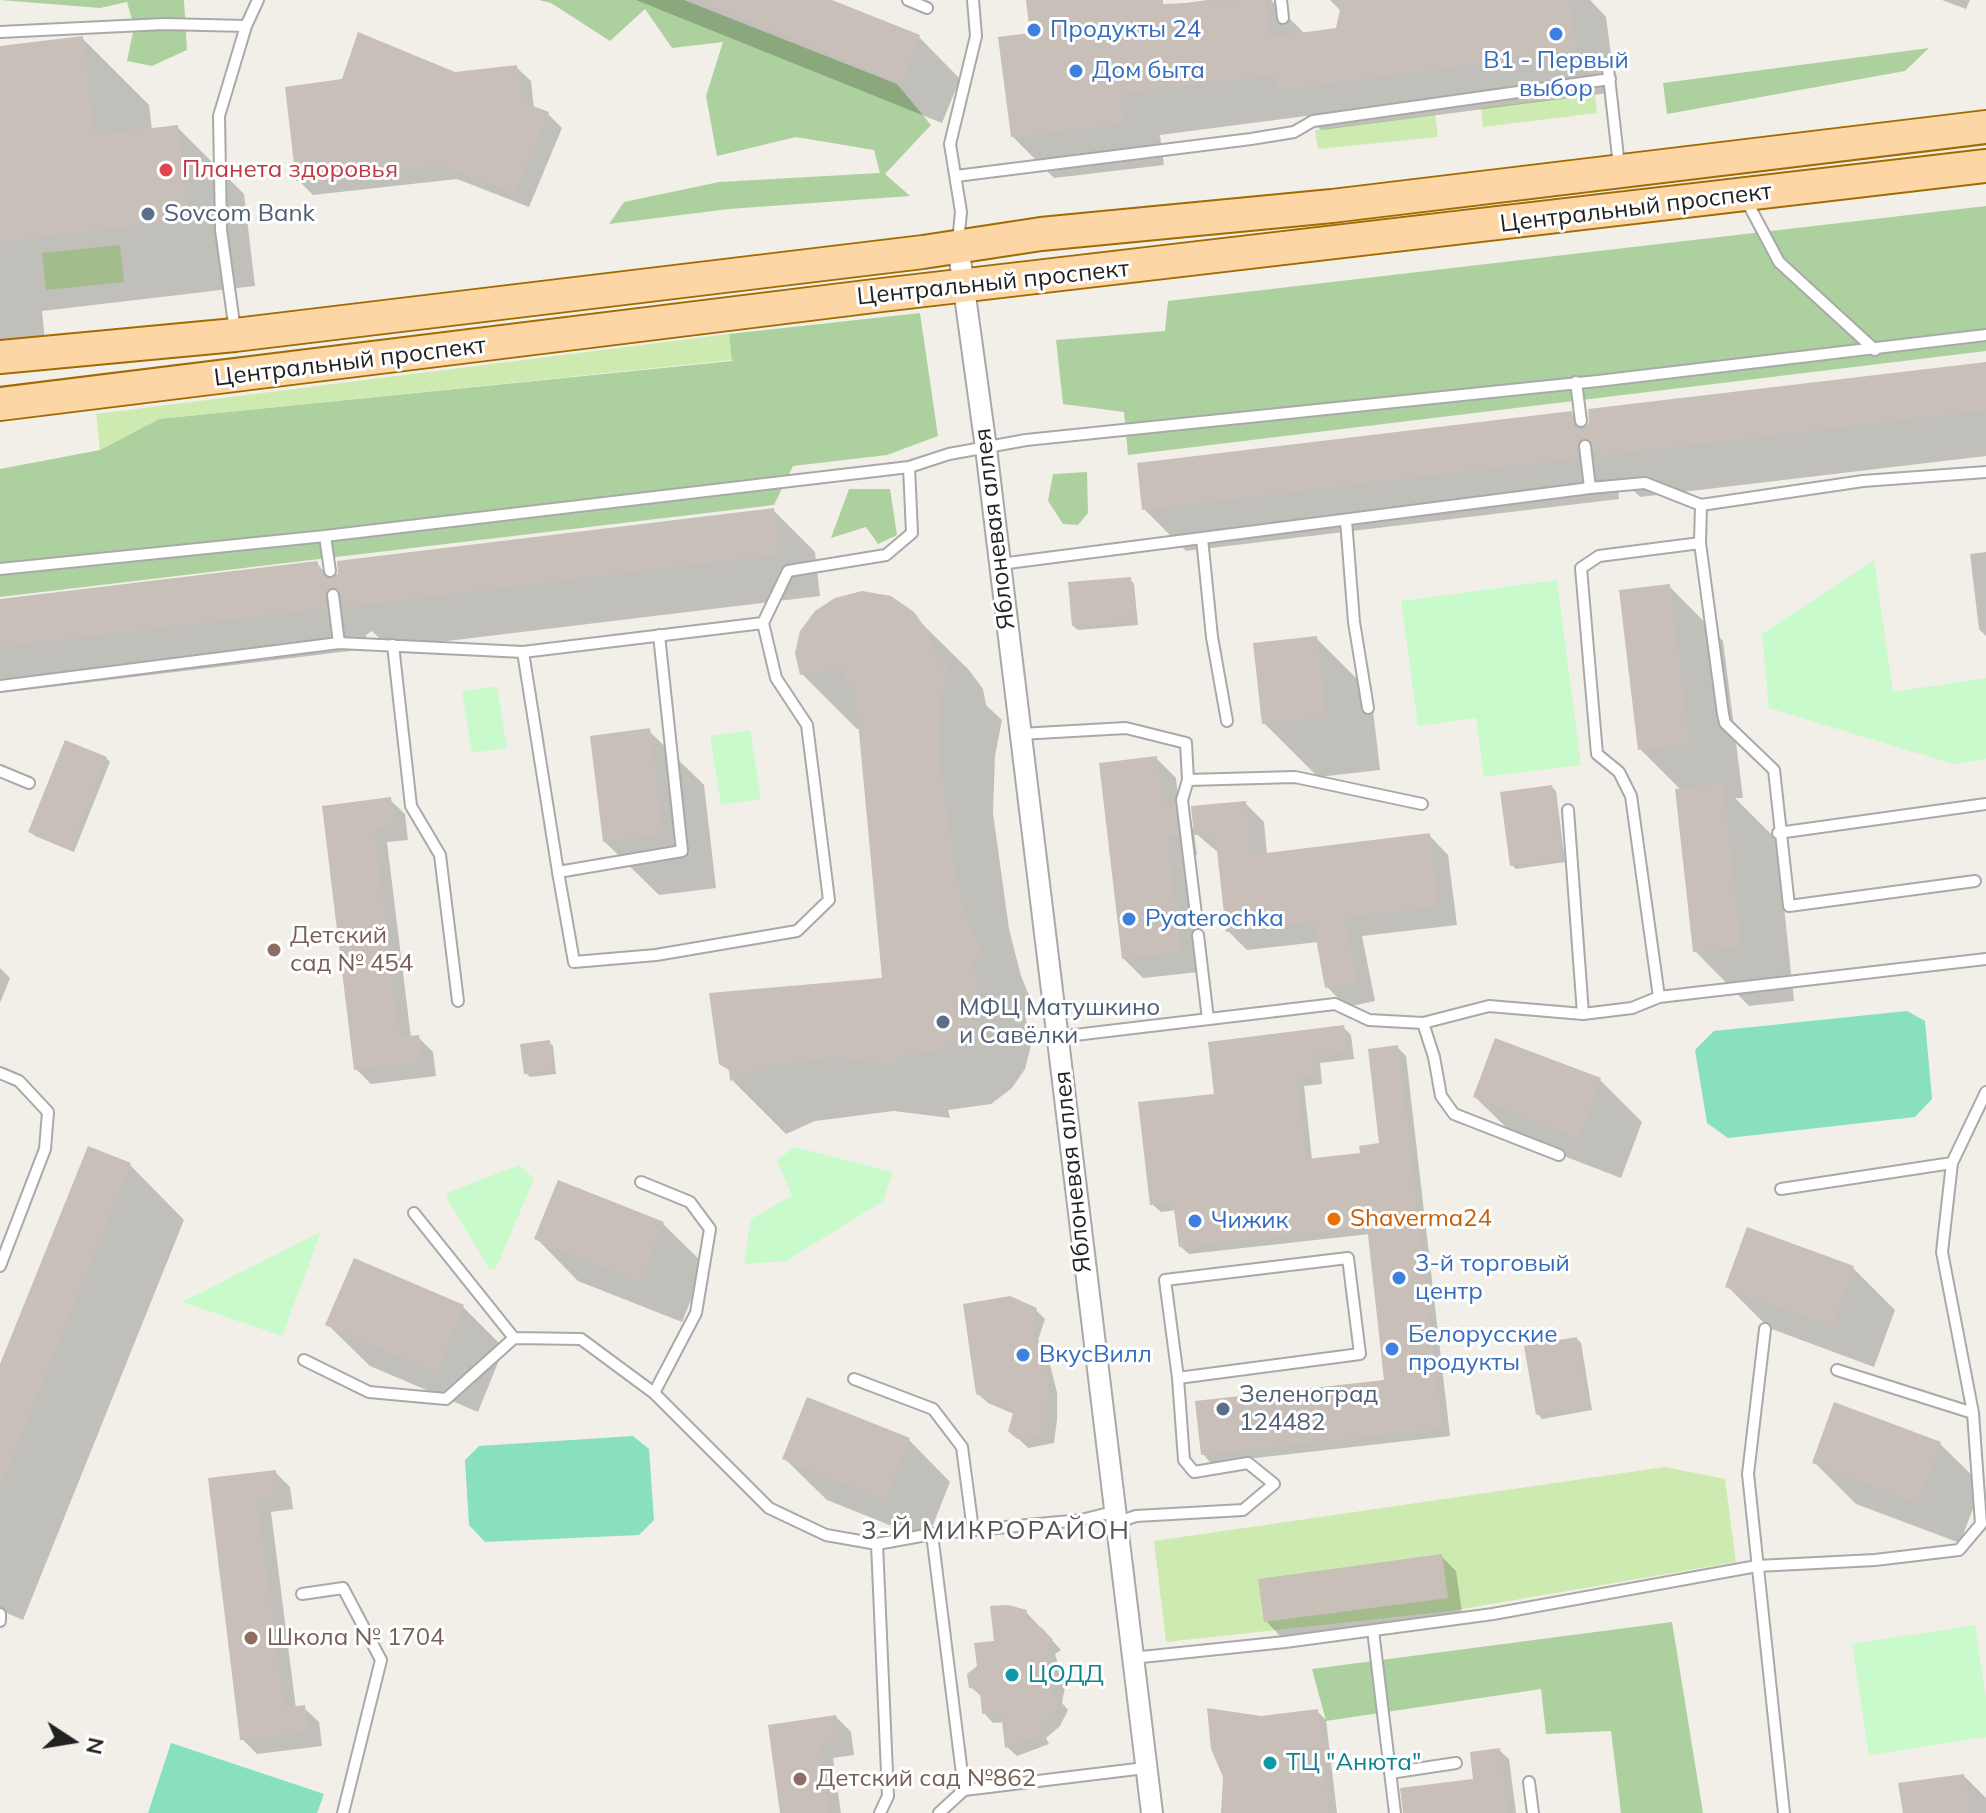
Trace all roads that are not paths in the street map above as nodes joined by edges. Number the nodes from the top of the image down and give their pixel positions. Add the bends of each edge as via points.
1 (258, 0) edge
2 (908, 0) edge
3 (973, 0) edge
4 (1281, 0) edge
5 (927, 8) dead end
6 (1283, 18) dead end
7 (246, 26) junction
8 (0, 32) edge
9 (1986, 127) edge
10 (1986, 166) edge
11 (1620, 170) junction
12 (956, 176) junction
13 (1744, 196) junction
14 (1332, 206) junction
15 (1333, 243) junction
16 (958, 245) junction
17 (700, 278) junction
18 (964, 288) junction
19 (704, 316) junction
20 (235, 335) junction
21 (1986, 335) edge
22 (1875, 350) junction
23 (0, 357) edge
24 (1576, 382) junction
25 (0, 404) edge
26 (1581, 421) dead end
27 (1585, 446) dead end
28 (986, 448) junction
29 (909, 467) junction
30 (1986, 472) edge
31 (1590, 488) junction
32 (1701, 505) junction
33 (1346, 520) junction
34 (325, 536) junction
35 (1202, 538) junction
36 (1700, 543) junction
37 (999, 565) junction
38 (0, 569) edge
39 (330, 571) dead end
40 (333, 595) dead end
41 (763, 623) junction
42 (659, 635) junction
43 (339, 643) junction
44 (393, 645) junction
45 (523, 652) junction
46 (0, 686) edge
47 (1368, 708) dead end
48 (1227, 721) dead end
49 (1020, 734) junction
50 (0, 771) edge
51 (1188, 780) junction
52 (29, 783) dead end
53 (1422, 804) dead end
54 (1986, 804) edge
55 (1568, 810) dead end
56 (1778, 833) junction
57 (558, 872) junction
58 (1975, 881) dead end
59 (1197, 923) dead end
60 (1198, 935) dead end
61 (1986, 959) edge
62 (1659, 997) junction
63 (458, 1001) dead end
64 (1583, 1014) junction
65 (1208, 1019) junction
66 (1423, 1023) junction
67 (1058, 1037) junction
68 (0, 1073) edge
69 (1986, 1092) edge
70 (1559, 1155) dead end
71 (1952, 1163) junction
72 (641, 1182) dead end
73 (1781, 1189) dead end
74 (414, 1213) dead end
75 (0, 1266) edge
76 (1765, 1329) dead end
77 (514, 1338) junction
78 (304, 1360) dead end
79 (1837, 1370) dead end
80 (1178, 1378) junction
81 (854, 1379) dead end
82 (654, 1393) junction
83 (1973, 1413) junction
84 (1114, 1517) junction
85 (973, 1530) junction
86 (932, 1534) junction
87 (877, 1544) junction
88 (1757, 1566) junction
89 (302, 1594) dead end
90 (0, 1614) edge
91 (0, 1621) edge
92 (1373, 1630) junction
93 (1132, 1658) junction
94 (1456, 1763) dead end
95 (1145, 1768) junction
96 (1390, 1773) junction
97 (1529, 1782) dead end
98 (964, 1790) junction
99 (343, 1813) edge
100 (880, 1813) edge
101 (939, 1813) edge
102 (1152, 1813) edge
103 (1395, 1813) edge
104 (1533, 1813) edge
105 (1784, 1813) edge

1 - 7 lane
2 - 5 lane
3 - 12 lane via 976,36 950,144
4 - 6 lane
7 - 8 lane
7 - 20 lane via 219,116 221,230
9 - 11 main road, Центральный проспект
10 - 13 main road, Центральный проспект
11 - 12 lane via 1609,74 1313,121 1294,132 1251,139
11 - 14 main road, Центральный проспект
12 - 16 lane
13 - 15 main road, Центральный проспект
13 - 22 lane via 1779,262
14 - 15 main road via 1311,212 1303,228 1308,240
14 - 16 main road, Центральный проспект
15 - 18 main road, Центральный проспект
16 - 17 main road, Центральный проспект
16 - 18 street, Яблоневая аллея
17 - 19 main road via 719,284 723,301
17 - 20 main road, Центральный проспект
18 - 19 main road, Центральный проспект
18 - 28 street, Яблоневая аллея
19 - 25 main road, Центральный проспект
20 - 23 main road, Центральный проспект
21 - 22 lane
22 - 24 lane
24 - 26 lane
24 - 28 lane
27 - 31 lane
28 - 29 lane
28 - 37 street, Яблоневая аллея
29 - 34 lane
29 - 41 lane via 912,533 886,555 788,571
30 - 32 lane via 1863,481
31 - 32 lane via 1645,483
31 - 33 lane
32 - 36 lane
33 - 35 lane
33 - 47 lane
34 - 38 lane
34 - 39 lane
35 - 37 lane
35 - 48 lane
36 - 56 lane via 1725,723 1774,770
36 - 62 lane via 1599,556 1581,568 1597,754 1619,772 1631,796
37 - 49 street, Яблоневая аллея
40 - 43 lane
41 - 42 lane
41 - 57 lane via 776,678 807,725 829,900 797,931 656,955 574,962
42 - 45 lane
42 - 57 lane via 682,851
43 - 44 lane
43 - 46 lane
44 - 45 lane
44 - 63 lane via 411,806 440,855
45 - 57 lane
49 - 51 lane via 1126,728 1186,743
49 - 67 street, Яблоневая аллея
50 - 52 lane
51 - 53 lane via 1295,777
51 - 59 lane via 1182,800
54 - 56 lane
55 - 64 lane
56 - 58 lane via 1789,906
60 - 65 lane
61 - 62 lane
62 - 64 lane via 1632,1008
64 - 66 lane via 1489,1006
65 - 66 lane via 1335,1004 1369,1020
65 - 67 lane
66 - 70 lane via 1441,1096 1454,1114
67 - 84 street, Яблоневая аллея
68 - 75 lane via 19,1081 48,1112 45,1149
69 - 71 lane
71 - 73 lane
71 - 83 lane via 1942,1252
72 - 82 lane via 690,1202 710,1229 696,1313
74 - 77 lane
76 - 88 lane via 1748,1474
77 - 78 lane via 446,1399 369,1392
77 - 82 lane via 581,1339
79 - 83 lane
80 - 80 lane via 1165,1280 1348,1258 1360,1354
80 - 84 lane via 1184,1460 1194,1472 1248,1463 1274,1484 1243,1510
81 - 85 lane via 933,1409 962,1447
82 - 87 lane via 769,1508 826,1535
83 - 88 lane via 1981,1524 1959,1550
84 - 85 lane
84 - 93 street, Яблоневая аллея
85 - 86 lane
86 - 87 lane
86 - 98 lane
87 - 100 lane via 888,1796
88 - 92 lane
88 - 105 lane
89 - 99 lane via 343,1588 381,1660
90 - 91 lane
92 - 93 lane
92 - 96 lane
93 - 95 street, Яблоневая аллея
94 - 96 lane
95 - 98 lane
95 - 102 street, Яблоневая аллея
96 - 103 lane
97 - 104 lane
98 - 101 lane

